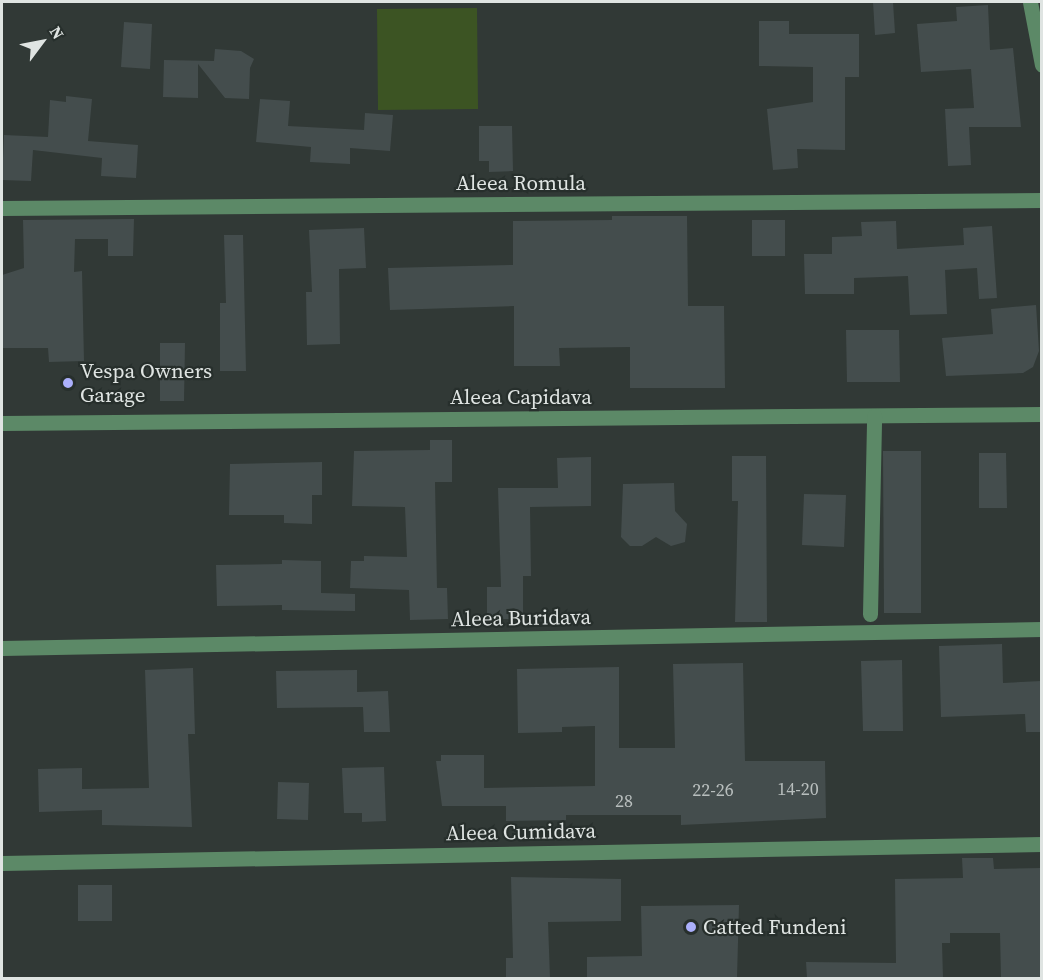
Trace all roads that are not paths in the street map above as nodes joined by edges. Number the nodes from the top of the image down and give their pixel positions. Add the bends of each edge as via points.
1 (1030, 2) edge
2 (1041, 65) edge
3 (1041, 200) edge
4 (2, 208) edge
5 (1041, 414) edge
6 (874, 416) junction
7 (2, 423) edge
8 (870, 614) dead end
9 (1041, 629) edge
10 (2, 648) edge
11 (1041, 843) edge
12 (2, 863) edge

1 - 2 street
3 - 4 street, Aleea Romula
5 - 6 street, Aleea Capidava
6 - 7 street, Aleea Capidava
6 - 8 street
9 - 10 street, Aleea Buridava
11 - 12 street, Aleea Cumidava

